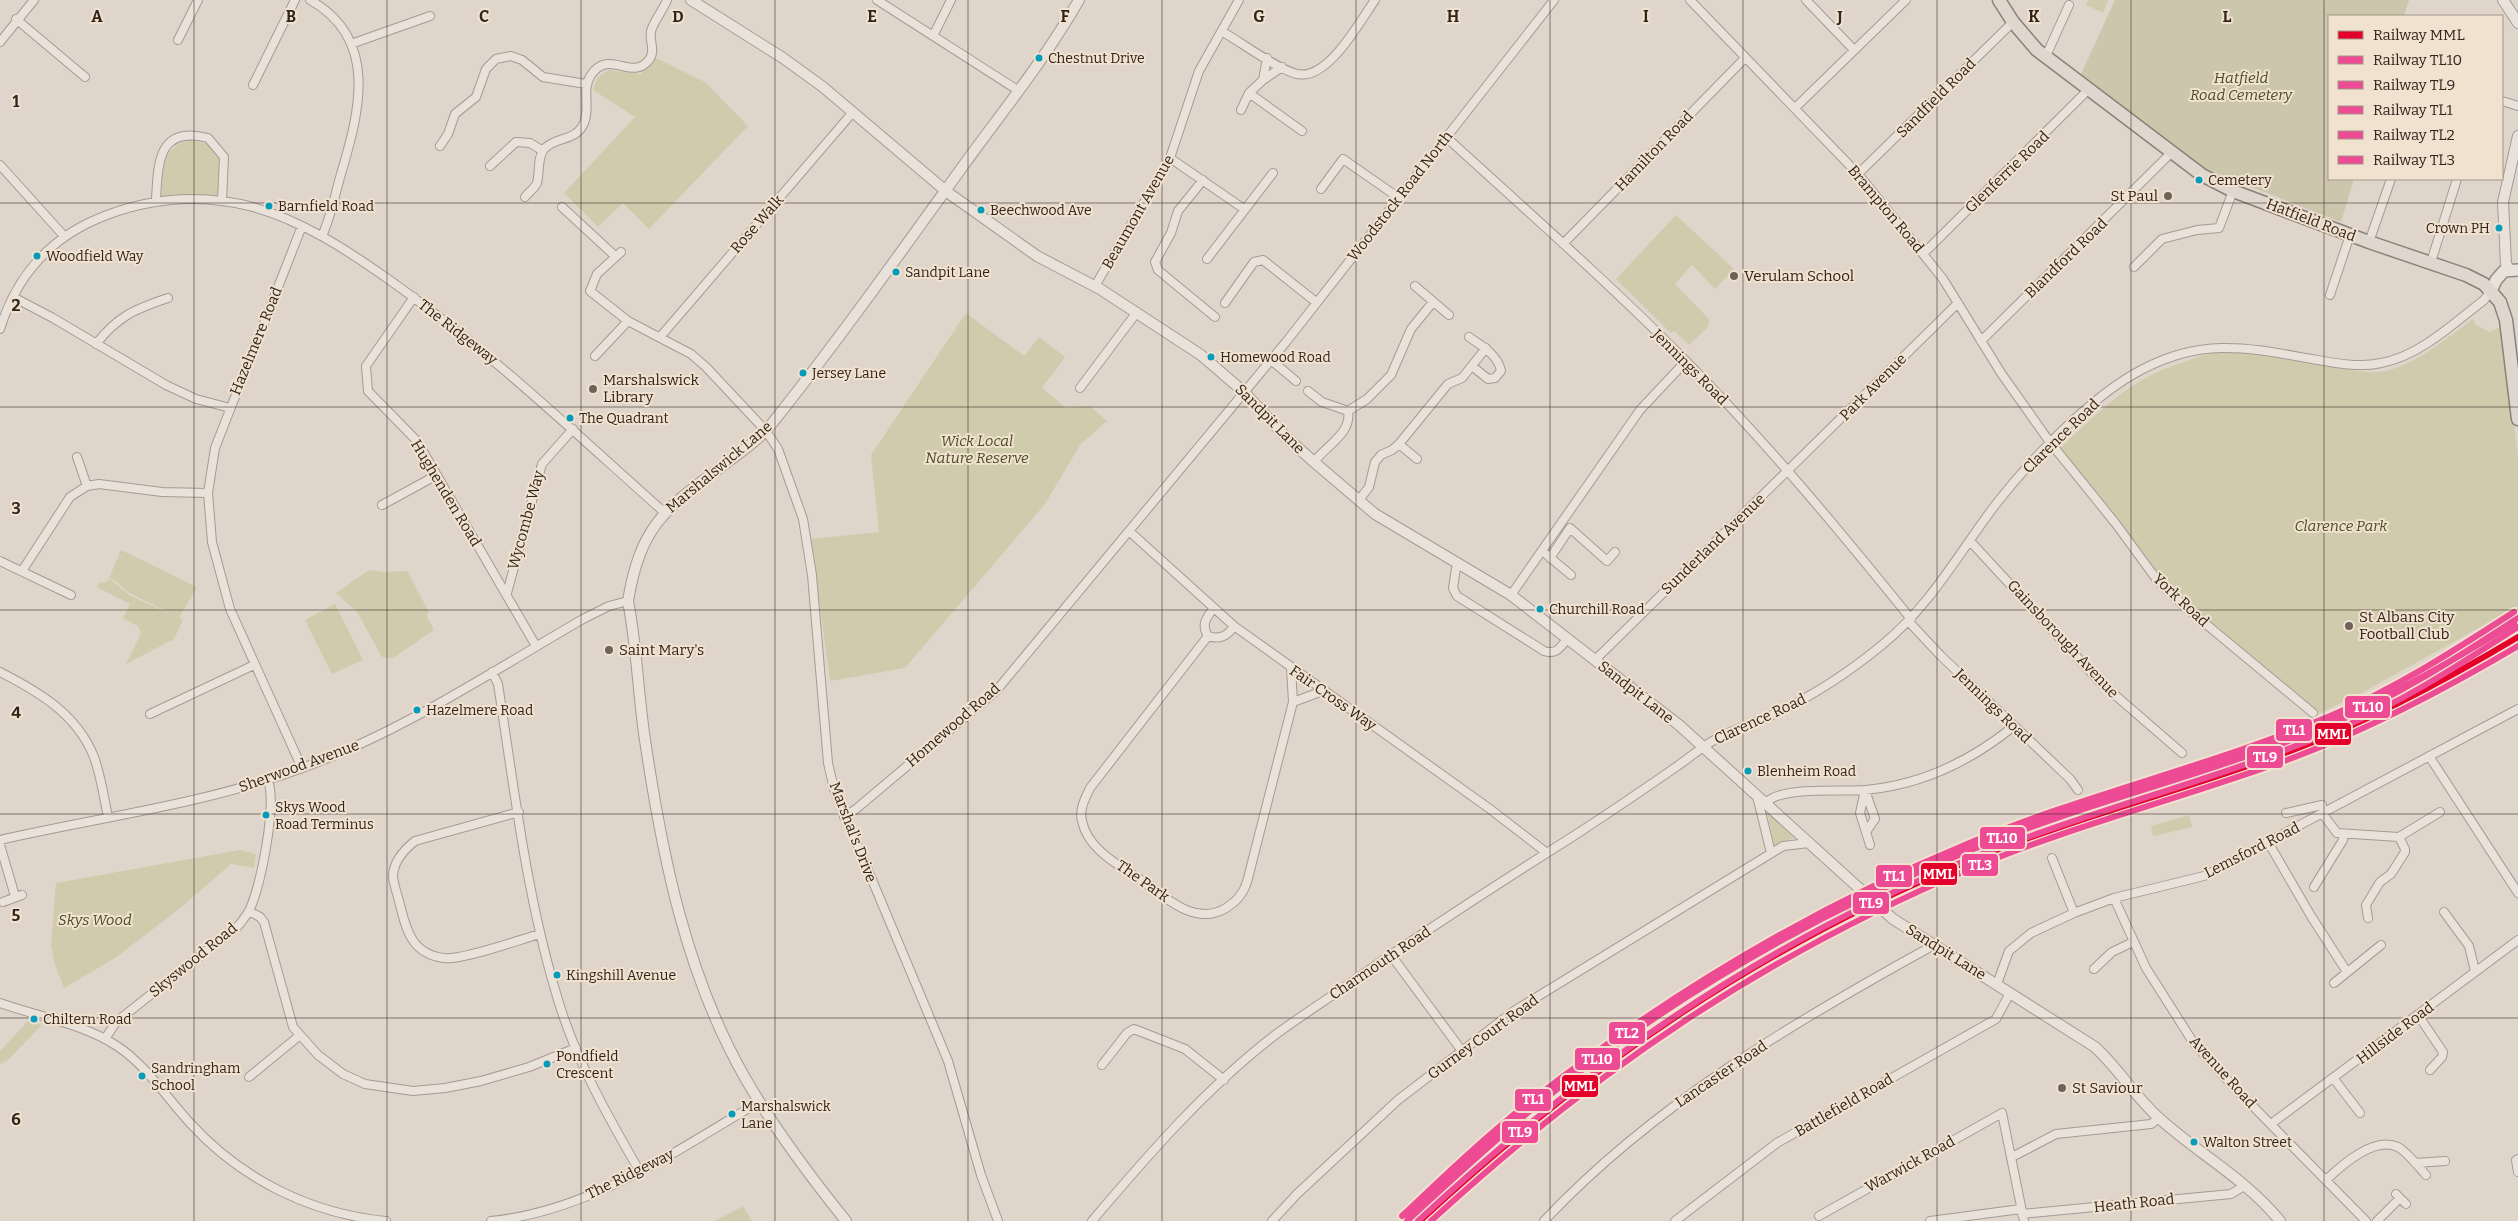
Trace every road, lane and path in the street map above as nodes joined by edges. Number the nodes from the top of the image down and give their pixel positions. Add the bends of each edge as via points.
1 (34, 0) edge
2 (198, 0) edge
3 (295, 0) edge
4 (310, 0) edge
5 (667, 0) edge
6 (691, 0) edge
7 (951, 0) edge
8 (1079, 0) edge
9 (1239, 0) edge
10 (1375, 0) edge
11 (1554, 0) edge
12 (1690, 0) edge
13 (1806, 0) edge
14 (1906, 0) edge
15 (1999, 0) edge
16 (2503, 0) edge
17 (882, 2) edge
18 (2069, 5) dead end
19 (430, 16) dead end
20 (16, 19) junction
21 (2014, 22) junction
22 (2518, 23) edge
23 (1223, 32) junction
24 (933, 36) junction
25 (178, 40) dead end
26 (0, 42) edge
27 (350, 44) junction
28 (1854, 50) junction
29 (2046, 56) junction
30 (1267, 58) junction
31 (1745, 58) junction
32 (1282, 67) junction
33 (85, 77) dead end
34 (1263, 80) junction
35 (586, 84) junction
36 (253, 85) dead end
37 (2089, 89) junction
38 (1019, 92) junction
39 (1248, 93) junction
40 (2503, 101) edge
41 (2518, 106) edge
42 (1795, 108) junction
43 (1241, 110) dead end
44 (853, 112) junction
45 (1302, 131) dead end
46 (1446, 137) junction
47 (2517, 142) edge
48 (440, 146) dead end
49 (543, 151) junction
50 (2171, 153) junction
51 (1170, 158) junction
52 (0, 165) edge
53 (490, 166) dead end
54 (1272, 173) dead end
55 (1858, 174) junction
56 (1203, 180) junction
57 (2390, 180) edge
58 (2457, 180) edge
59 (1321, 188) dead end
60 (2232, 191) junction
61 (947, 192) junction
62 (524, 197) dead end
63 (1399, 198) junction
64 (156, 200) junction
65 (222, 201) junction
66 (562, 206) dead end
67 (1244, 209) junction
68 (302, 226) junction
69 (2350, 235) junction
70 (64, 236) junction
71 (322, 236) junction
72 (2370, 242) junction
73 (1563, 244) junction
74 (1923, 254) junction
75 (1208, 260) dead end
76 (2431, 262) junction
77 (2134, 267) dead end
78 (2514, 270) edge
79 (1095, 286) junction
80 (1415, 286) dead end
81 (2491, 292) junction
82 (2330, 295) dead end
83 (12, 297) junction
84 (414, 297) junction
85 (168, 298) dead end
86 (1316, 302) junction
87 (1433, 302) junction
88 (1196, 303) junction
89 (1225, 303) dead end
90 (1958, 303) junction
91 (1191, 311) dead end
92 (1137, 312) junction
93 (1449, 316) dead end
94 (1215, 317) dead end
95 (628, 320) junction
96 (0, 328) edge
97 (660, 336) junction
98 (1469, 337) dead end
99 (1981, 341) junction
100 (96, 344) junction
101 (1486, 348) junction
102 (595, 356) dead end
103 (1271, 360) junction
104 (1686, 361) junction
105 (1472, 366) junction
106 (1296, 381) dead end
107 (1080, 388) dead end
108 (1244, 392) junction
109 (1308, 392) dead end
110 (230, 408) junction
111 (1348, 411) junction
112 (2518, 412) edge
113 (573, 429) junction
114 (766, 431) junction
115 (2051, 443) junction
116 (1399, 444) junction
117 (77, 457) dead end
118 (1417, 459) dead end
119 (1314, 462) junction
120 (1788, 470) junction
121 (437, 475) junction
122 (87, 486) junction
123 (208, 494) junction
124 (1359, 500) junction
125 (382, 505) dead end
126 (664, 512) junction
127 (1562, 523) junction
128 (1570, 528) junction
129 (1129, 530) junction
130 (1970, 541) junction
131 (1542, 551) junction
132 (1615, 552) dead end
133 (1550, 558) junction
134 (0, 562) edge
135 (1457, 562) junction
136 (22, 571) junction
137 (1571, 575) dead end
138 (507, 593) junction
139 (71, 595) dead end
140 (1511, 595) junction
141 (628, 601) junction
142 (1213, 609) junction
143 (1910, 621) junction
144 (1234, 626) junction
145 (1208, 636) junction
146 (1567, 639) junction
147 (536, 646) junction
148 (1595, 660) junction
149 (254, 665) junction
150 (1291, 668) junction
151 (0, 672) edge
152 (492, 672) junction
153 (1324, 691) junction
154 (1293, 702) junction
155 (2518, 709) edge
156 (2313, 713) dead end
157 (150, 714) dead end
158 (2014, 726) junction
159 (1704, 747) junction
160 (2182, 754) dead end
161 (2429, 756) junction
162 (302, 768) junction
163 (268, 780) junction
164 (1866, 790) junction
165 (2078, 790) dead end
166 (1757, 796) junction
167 (1766, 803) junction
168 (2322, 805) dead end
169 (2298, 809) junction
170 (518, 812) junction
171 (2440, 812) dead end
172 (2286, 813) dead end
173 (2322, 814) junction
174 (108, 817) junction
175 (844, 817) junction
176 (2304, 823) junction
177 (1866, 832) junction
178 (2343, 835) junction
179 (2398, 837) junction
180 (0, 840) edge
181 (2268, 842) junction
182 (1809, 843) junction
183 (0, 845) edge
184 (1870, 845) dead end
185 (1547, 853) junction
186 (1771, 853) junction
187 (2052, 858) dead end
188 (2314, 887) dead end
189 (2518, 894) edge
190 (2114, 898) junction
191 (3, 902) dead end
192 (249, 911) junction
193 (2444, 912) dead end
194 (2074, 913) junction
195 (2368, 918) dead end
196 (540, 934) junction
197 (1920, 936) junction
198 (2518, 940) edge
199 (2133, 942) junction
200 (1934, 945) junction
201 (2381, 945) dead end
202 (1919, 954) junction
203 (1391, 955) junction
204 (2094, 969) dead end
205 (2476, 971) junction
206 (2347, 972) junction
207 (2334, 982) dead end
208 (1996, 984) junction
209 (2010, 993) junction
210 (0, 1003) edge
211 (2418, 1015) junction
212 (299, 1036) junction
213 (105, 1039) junction
214 (576, 1048) junction
215 (1462, 1051) junction
216 (1102, 1065) dead end
217 (2430, 1070) dead end
218 (249, 1076) dead end
219 (2334, 1078) junction
220 (1224, 1080) junction
221 (759, 1102) junction
222 (2360, 1113) dead end
223 (2159, 1118) junction
224 (2271, 1124) junction
225 (2012, 1157) junction
226 (2518, 1159) edge
227 (2445, 1161) dead end
228 (2415, 1163) junction
229 (640, 1172) junction
230 (2518, 1172) edge
231 (2426, 1175) dead end
232 (2326, 1180) junction
233 (2244, 1186) junction
234 (2401, 1199) dead end
235 (2022, 1214) edge
236 (1819, 1216) dead end
237 (336, 1217) edge
238 (507, 1220) edge
239 (386, 1221) edge
240 (491, 1221) edge
241 (846, 1221) edge
242 (998, 1221) edge
243 (1092, 1221) edge
244 (1272, 1221) edge
245 (1544, 1221) edge
246 (1675, 1221) edge
247 (1930, 1221) edge
248 (2280, 1221) edge
249 (2366, 1221) edge
250 (2377, 1221) edge

1 - 20 street
2 - 25 street
3 - 36 street
4 - 27 street via 332,16
5 - 35 street via 651,30 649,60 630,69 603,64
6 - 44 street, Sandpit Lane via 783,58
7 - 24 street
8 - 38 street, Marshalswick Lane
9 - 23 street, Beaumont Avenue
10 - 32 street via 1330,63 1317,71 1298,75
11 - 46 street, Woodstock Road North
12 - 31 street, Brampton Road
13 - 28 street
14 - 28 street
15 - 21 main road, Hatfield Road
16 - 22 street
17 - 24 street
18 - 29 street
19 - 27 street
20 - 26 street
20 - 33 street
21 - 29 main road, Hatfield Road
21 - 55 street, Sandfield Road
23 - 30 street
23 - 51 street, Beaumont Avenue via 1199,71
24 - 38 street
27 - 71 street via 358,69 360,94 357,118
28 - 42 street
29 - 37 main road, Hatfield Road
30 - 32 street
30 - 34 street
31 - 42 street, Brampton Road
31 - 73 street, Hamilton Road
32 - 34 street
34 - 39 street
35 - 48 street via 543,77 522,60 511,56 496,59 486,69 476,97 455,114
35 - 49 street via 585,121 580,131
37 - 50 main road, Hatfield Road
37 - 74 street, Glenferrie Road
38 - 61 street, Marshalswick Lane
39 - 43 street
39 - 45 street
40 - 41 street
42 - 55 street, Brampton Road
44 - 61 street, Sandpit Lane
44 - 97 street, Rose Walk
46 - 63 street, Woodstock Road North
46 - 73 street, Jennings Road
47 - 78 street via 2504,202 2506,264
49 - 53 street via 530,143 516,142
49 - 62 street via 536,184
50 - 60 main road, Hatfield Road
50 - 99 street, Blandford Road
51 - 56 street
51 - 79 street, Beaumont Avenue
52 - 70 street
54 - 67 street
55 - 74 street, Brampton Road
56 - 67 street
56 - 88 street via 1178,211 1155,262 1158,270
57 - 72 street
58 - 76 street
59 - 63 street via 1344,156
60 - 69 main road, Hatfield Road
60 - 77 street via 2219,228 2162,239
61 - 79 street, Sandpit Lane via 1037,256
61 - 114 street, Marshalswick Lane
63 - 86 street, Woodstock Road North
64 - 65 street, The Ridgeway via 192,198
64 - 65 street via 161,153 167,145 186,134 208,138 224,157
64 - 70 street, The Ridgeway via 101,217
65 - 68 street, The Ridgeway via 254,208
66 - 95 street via 618,254 594,278 590,291
67 - 75 street
68 - 71 street, The Ridgeway
68 - 110 street, Hazelmere Road
69 - 72 main road, Hatfield Road
69 - 82 street
70 - 83 street, The Ridgeway via 29,271
71 - 84 street, The Ridgeway
72 - 76 main road, Hatfield Road
73 - 104 street, Jennings Road
74 - 90 street, Brampton Road
76 - 81 main road, Hatfield Road via 2466,275 2484,284
78 - 81 main road via 2504,271
79 - 92 street, Sandpit Lane
80 - 87 street
81 - 112 main road, Hatfield Road via 2501,304 2506,320
81 - 115 street, Clarence Road via 2430,340 2401,357 2380,364 2337,363 2239,347 2204,348 2167,358 2142,369 2100,398
83 - 96 street, The Ridgeway
83 - 100 street
84 - 113 street, The Ridgeway via 493,359
84 - 121 street, Hughenden Road via 366,366 367,384 368,391 417,441
85 - 100 street via 140,307 110,325
86 - 89 street via 1263,260 1254,262
86 - 103 street, Woodstock Road North
87 - 93 street
87 - 111 street via 1411,329 1391,375
88 - 91 street
88 - 94 street
90 - 99 street, Brampton Road
90 - 120 street, Park Avenue
92 - 107 street
92 - 108 street, Sandpit Lane via 1202,355
95 - 97 street
95 - 102 street
97 - 114 street via 706,367
98 - 101 street
99 - 115 street, Brampton Road
100 - 110 street via 166,386 196,399
101 - 105 street
101 - 105 street via 1499,363 1501,371 1495,378 1488,379
103 - 106 street
103 - 108 street, Woodstock Road North
104 - 120 street, Jennings Road
104 - 127 street via 1640,410
105 - 116 street via 1462,378 1448,384
108 - 119 street, Sandpit Lane
108 - 129 street, Homewood Road
109 - 111 street via 1322,402
110 - 123 street, Hazelmere Road via 215,448
111 - 119 street via 1350,420 1346,429
113 - 126 street, The Ridgeway
113 - 138 street, Wycombe Way via 542,464
114 - 126 street, Marshalswick Lane
114 - 175 street, Marshal's Drive via 778,449 803,519 812,574 828,763
115 - 130 street, Clarence Road via 1997,503
115 - 156 street, York Road via 2157,580
116 - 118 street
116 - 124 street via 1375,462 1369,487
117 - 122 street
119 - 124 street, Sandpit Lane
120 - 143 street, Jennings Road
120 - 148 street, Sunderland Avenue
121 - 125 street
121 - 138 street, Hughenden Road
122 - 123 street via 99,484
122 - 136 street via 70,497
123 - 149 street, Hazelmere Road via 216,562 230,609
124 - 135 street, Sandpit Lane via 1397,529
126 - 141 street, Marshalswick Lane via 645,541 635,567
127 - 128 street
127 - 131 street
128 - 132 street via 1607,561
128 - 133 street
129 - 142 street, Fair Cross Way
129 - 175 street, Homewood Road via 996,691
130 - 143 street, Clarence Road
130 - 160 street, Gainsborough Avenue via 2100,682
131 - 133 street
131 - 140 street
133 - 137 street
134 - 136 street
135 - 140 street, Sandpit Lane
135 - 146 street via 1453,588 1457,596 1544,651 1558,651
136 - 139 street
138 - 147 street, Hughenden Road
140 - 146 street, Sandpit Lane
141 - 147 street, Sherwood Avenue via 600,610
141 - 221 street, Marshalswick Lane via 645,740 668,870 681,920 705,992 732,1055
142 - 144 street, Fair Cross Way
142 - 145 street via 1205,620 1204,630
143 - 158 street, Jennings Road via 1941,656
143 - 159 street, Clarence Road via 1847,672 1810,696
144 - 145 street via 1223,637
144 - 150 street, Fair Cross Way
145 - 154 street, The Park via 1090,788 1082,804 1082,821 1090,840 1104,855 1183,909 1210,914 1234,903 1248,882
146 - 148 street, Sandpit Lane
147 - 152 street, Sherwood Avenue
148 - 159 street, Sandpit Lane
149 - 157 street
149 - 162 street, Hazelmere Road
150 - 153 street, Fair Cross Way
150 - 154 street, The Park
151 - 174 street via 55,704 82,732 94,758
152 - 162 street, Sherwood Avenue via 391,730
152 - 170 street via 498,684
153 - 154 street
153 - 185 street, Fair Cross Way
155 - 161 street, Lemsford Road
158 - 164 street via 1972,756 1931,775 1896,786
158 - 165 street, Jennings Road
159 - 166 street, Sandpit Lane
159 - 185 street, Charmouth Road
161 - 173 street, Lemsford Road
161 - 189 street
162 - 163 street, Sherwood Avenue
163 - 174 street, Sherwood Avenue
163 - 192 street, Skyswood Road via 271,804 264,851
164 - 167 street via 1780,794
164 - 177 street via 1860,813
164 - 177 street via 1875,819
166 - 167 street, Sandpit Lane
166 - 186 street
167 - 182 street, Sandpit Lane
168 - 169 street
169 - 172 street
169 - 176 street
170 - 196 street
170 - 196 street via 416,841 397,861 393,875 406,930 418,949 431,956 447,959 462,956
171 - 179 street
173 - 176 street, Lemsford Road
173 - 178 street via 2332,830
174 - 180 street, Sherwood Avenue
175 - 242 street, Marshal's Drive via 948,1061
176 - 181 street, Lemsford Road
177 - 184 street
178 - 179 street
178 - 188 street
179 - 195 street via 2405,852 2366,905
181 - 190 street, Lemsford Road via 2204,876
181 - 206 street via 2310,916
182 - 186 street, Gurney Court Road via 1783,846
182 - 197 street, Sandpit Lane via 1886,913
183 - 191 street via 18,896
185 - 203 street, Charmouth Road
186 - 215 street, Gurney Court Road via 1514,1011
187 - 194 street
190 - 194 street, Lemsford Road
190 - 199 street, Avenue Road
192 - 212 street via 264,922 289,1018
192 - 213 street, Skyswood Road via 239,926 116,1022
193 - 205 street via 2469,946
194 - 208 street, Lemsford Road via 2015,944 2004,961
196 - 214 street via 556,995
197 - 200 street, Sandpit Lane
197 - 202 street
198 - 205 street, Hillside Road
199 - 204 street via 2112,952
199 - 224 street, Avenue Road via 2193,1042
200 - 202 street, Lancaster Road
200 - 208 street, Sandpit Lane
201 - 206 street
202 - 245 street, Lancaster Road via 1741,1057 1643,1129 1573,1190
203 - 215 street
203 - 220 street, Charmouth Road via 1274,1036
205 - 211 street, Hillside Road
206 - 207 street
208 - 209 street, Sandpit Lane
209 - 223 street, Sandpit Lane via 2095,1047
209 - 246 street, Battlefield Road via 1996,1020 1777,1143
210 - 213 street via 69,1024
211 - 217 street via 2443,1052
211 - 219 street, Hillside Road
212 - 214 street via 343,1074 365,1084 413,1091 481,1081 529,1067
212 - 218 street
213 - 237 street via 136,1063 196,1130 255,1179
214 - 229 street via 607,1114
215 - 244 street, Gurney Court Road via 1398,1100
216 - 220 street via 1134,1028 1185,1049
219 - 222 street
219 - 224 street, Hillside Road
220 - 243 street, Charmouth Road via 1194,1107
221 - 229 street, The Ridgeway
221 - 241 street, Marshalswick Lane
223 - 225 street via 2151,1124 2056,1134
223 - 233 street, Sandpit Lane
224 - 232 street, Avenue Road
225 - 235 street
225 - 236 street, Warwick Road via 2002,1113
226 - 230 street
227 - 228 street
228 - 231 street
228 - 232 street via 2400,1148 2380,1144
229 - 238 street, The Ridgeway via 547,1211
232 - 249 street, Avenue Road
233 - 235 street, Heath Road via 2231,1194
233 - 248 street, Sandpit Lane via 2258,1196
234 - 250 street
235 - 247 street, Heath Road
237 - 239 street
238 - 240 street, The Ridgeway

